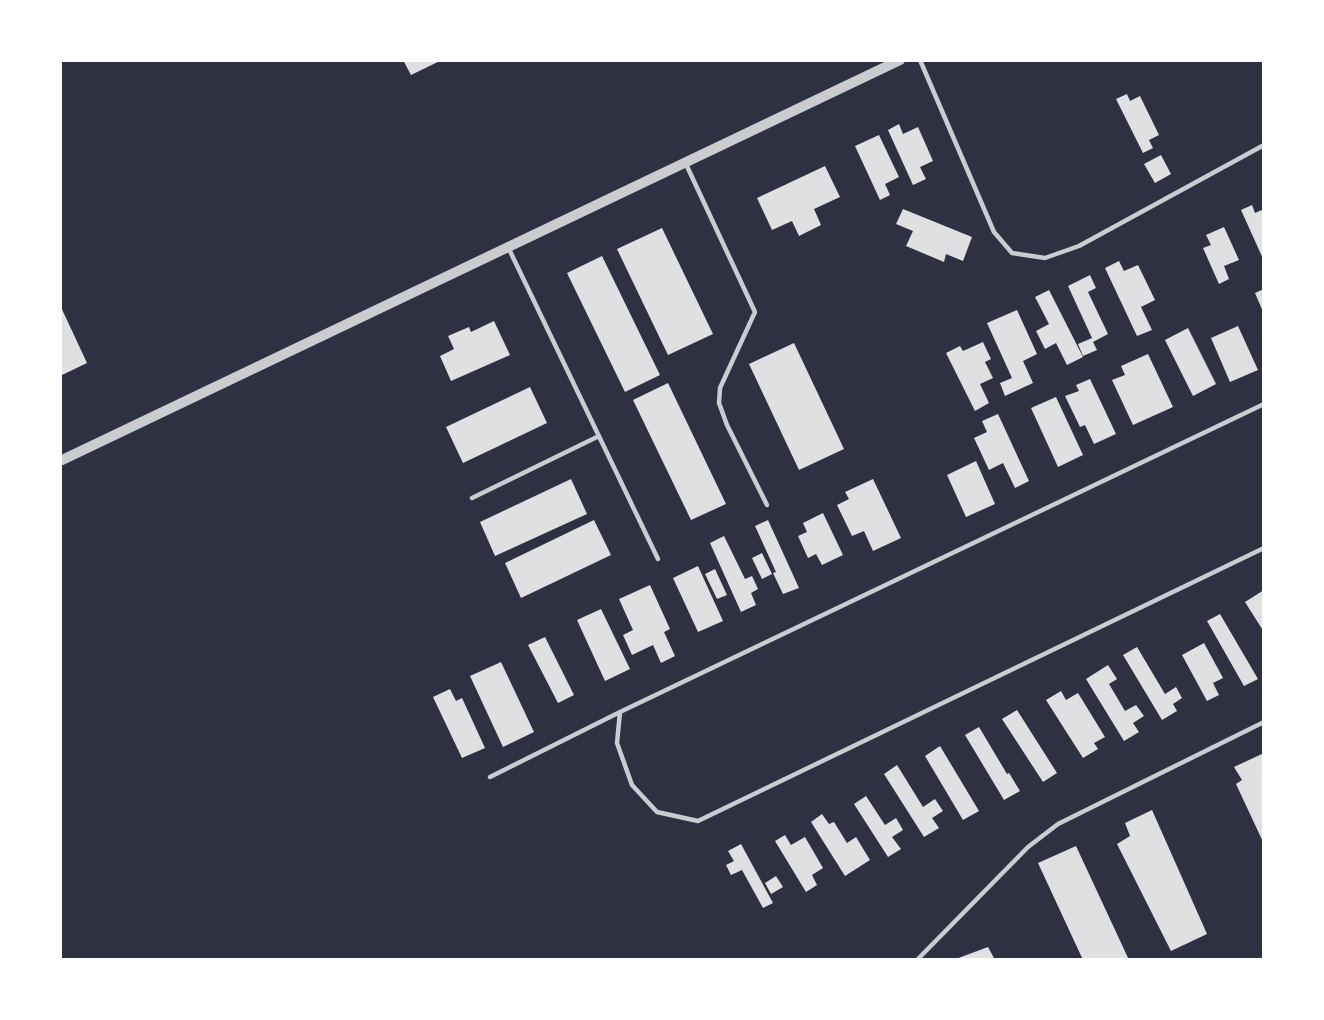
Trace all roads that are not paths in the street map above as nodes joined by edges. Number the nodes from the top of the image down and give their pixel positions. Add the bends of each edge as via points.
1 (900, 60) edge
2 (920, 60) edge
3 (1264, 145) edge
4 (685, 162) junction
5 (508, 247) junction
6 (1264, 404) edge
7 (599, 436) junction
8 (60, 461) edge
9 (472, 498) dead end
10 (767, 505) dead end
11 (1264, 548) edge
12 (658, 559) dead end
13 (620, 712) junction
14 (1264, 722) edge
15 (490, 777) dead end
16 (917, 960) edge

1 - 4 street
2 - 3 lane via 994,232 1012,253 1045,258 1079,246
4 - 5 street
4 - 10 lane via 755,312 720,388 719,403
5 - 7 lane
5 - 8 street
6 - 13 lane
7 - 9 lane
7 - 12 lane
11 - 13 lane via 698,821 657,812 632,785 617,743
13 - 15 lane
14 - 16 lane via 1058,824 1028,848

